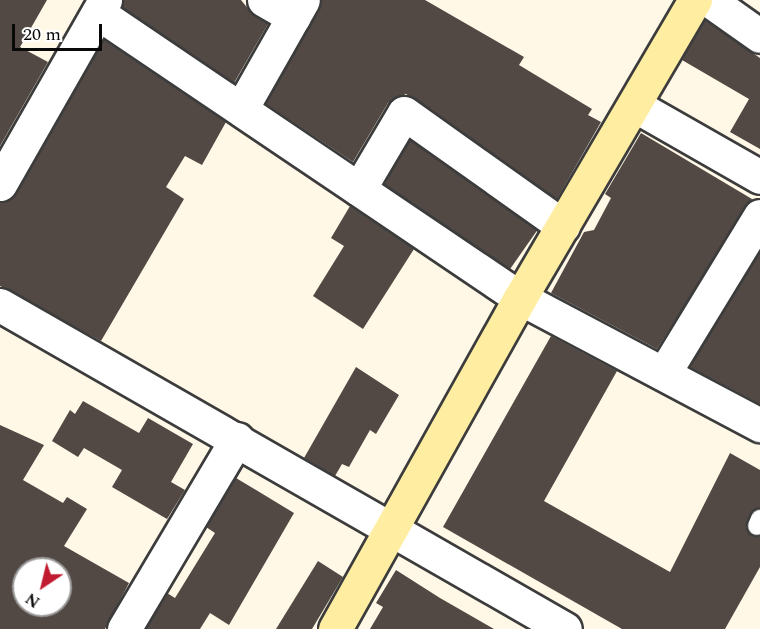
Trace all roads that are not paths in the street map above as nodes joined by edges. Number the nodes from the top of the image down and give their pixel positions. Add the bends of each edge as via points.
1 (264, 0) edge
2 (695, 0) edge
3 (709, 0) edge
4 (101, 6) edge
5 (298, 9) edge
6 (760, 36) edge
7 (634, 105) junction
8 (241, 109) junction
9 (760, 177) edge
10 (0, 184) edge
11 (359, 189) junction
12 (760, 216) edge
13 (563, 226) junction
14 (520, 298) junction
15 (0, 304) edge
16 (664, 373) junction
17 (760, 425) edge
18 (237, 439) junction
19 (392, 527) junction
20 (124, 629) edge
21 (335, 629) edge
22 (565, 629) edge

1 - 5 street
2 - 7 street
3 - 6 street
4 - 8 street
4 - 10 street
5 - 8 street
7 - 9 street
7 - 13 street
8 - 11 street
11 - 13 street via 404,113
11 - 14 street
12 - 16 street
13 - 14 street
14 - 16 street
14 - 19 street
15 - 18 street
16 - 17 street
18 - 19 street
18 - 20 street
19 - 21 street
19 - 22 street

